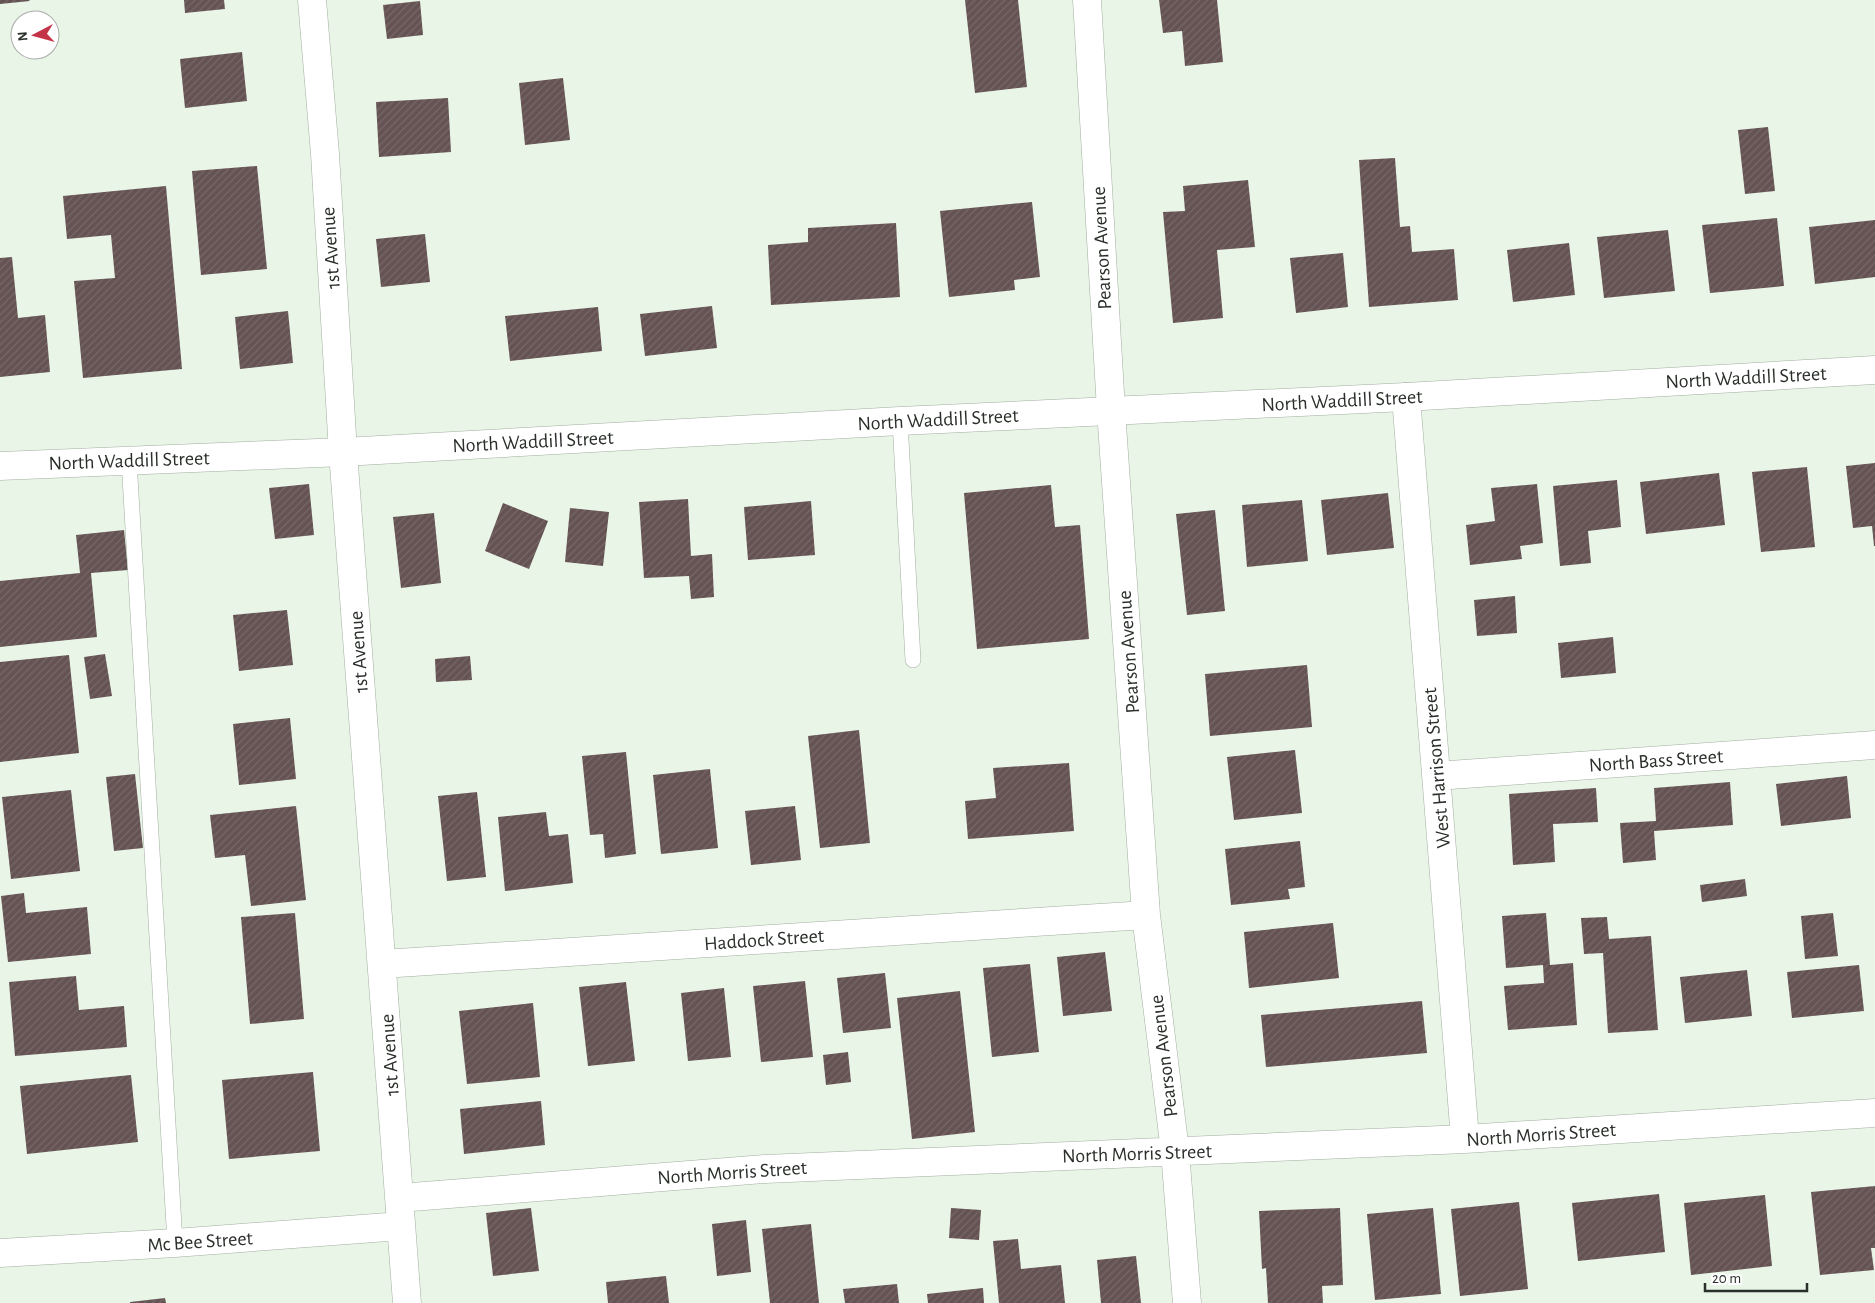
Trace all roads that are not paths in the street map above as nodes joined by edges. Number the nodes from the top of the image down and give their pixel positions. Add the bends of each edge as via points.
1 (312, 0) edge
2 (1087, 0) edge
3 (1875, 370) edge
4 (1406, 397) junction
5 (1111, 410) junction
6 (900, 421) junction
7 (343, 452) junction
8 (129, 460) junction
9 (0, 466) edge
10 (913, 660) dead end
11 (1875, 745) edge
12 (1436, 776) junction
13 (1146, 915) junction
14 (382, 964) junction
15 (1875, 1113) edge
16 (1465, 1138) junction
17 (1175, 1151) junction
18 (399, 1198) junction
19 (401, 1226) junction
20 (175, 1243) junction
21 (0, 1253) edge
22 (407, 1303) edge
23 (1186, 1303) edge

1 - 7 street, 1st Avenue
2 - 5 street, Pearson Avenue
3 - 4 street, North Waddill Street
4 - 5 street, North Waddill Street
4 - 12 street, West Harrison Street
5 - 6 street, North Waddill Street
5 - 13 street, Pearson Avenue
6 - 7 street, North Waddill Street
6 - 10 lane
7 - 8 street, North Waddill Street
7 - 14 street, 1st Avenue
8 - 9 street, North Waddill Street
8 - 20 lane
11 - 12 street, North Bass Street
12 - 16 street, West Harrison Street
13 - 14 street, Haddock Street
13 - 17 street, Pearson Avenue
14 - 18 street, 1st Avenue
15 - 16 street, North Morris Street
16 - 17 street, North Morris Street
17 - 18 street, North Morris Street via 765,1169
17 - 23 street, Pearson Avenue
18 - 19 street, 1st Avenue
19 - 20 street, Mc Bee Street
19 - 22 street, 1st Avenue
20 - 21 street, Mc Bee Street

